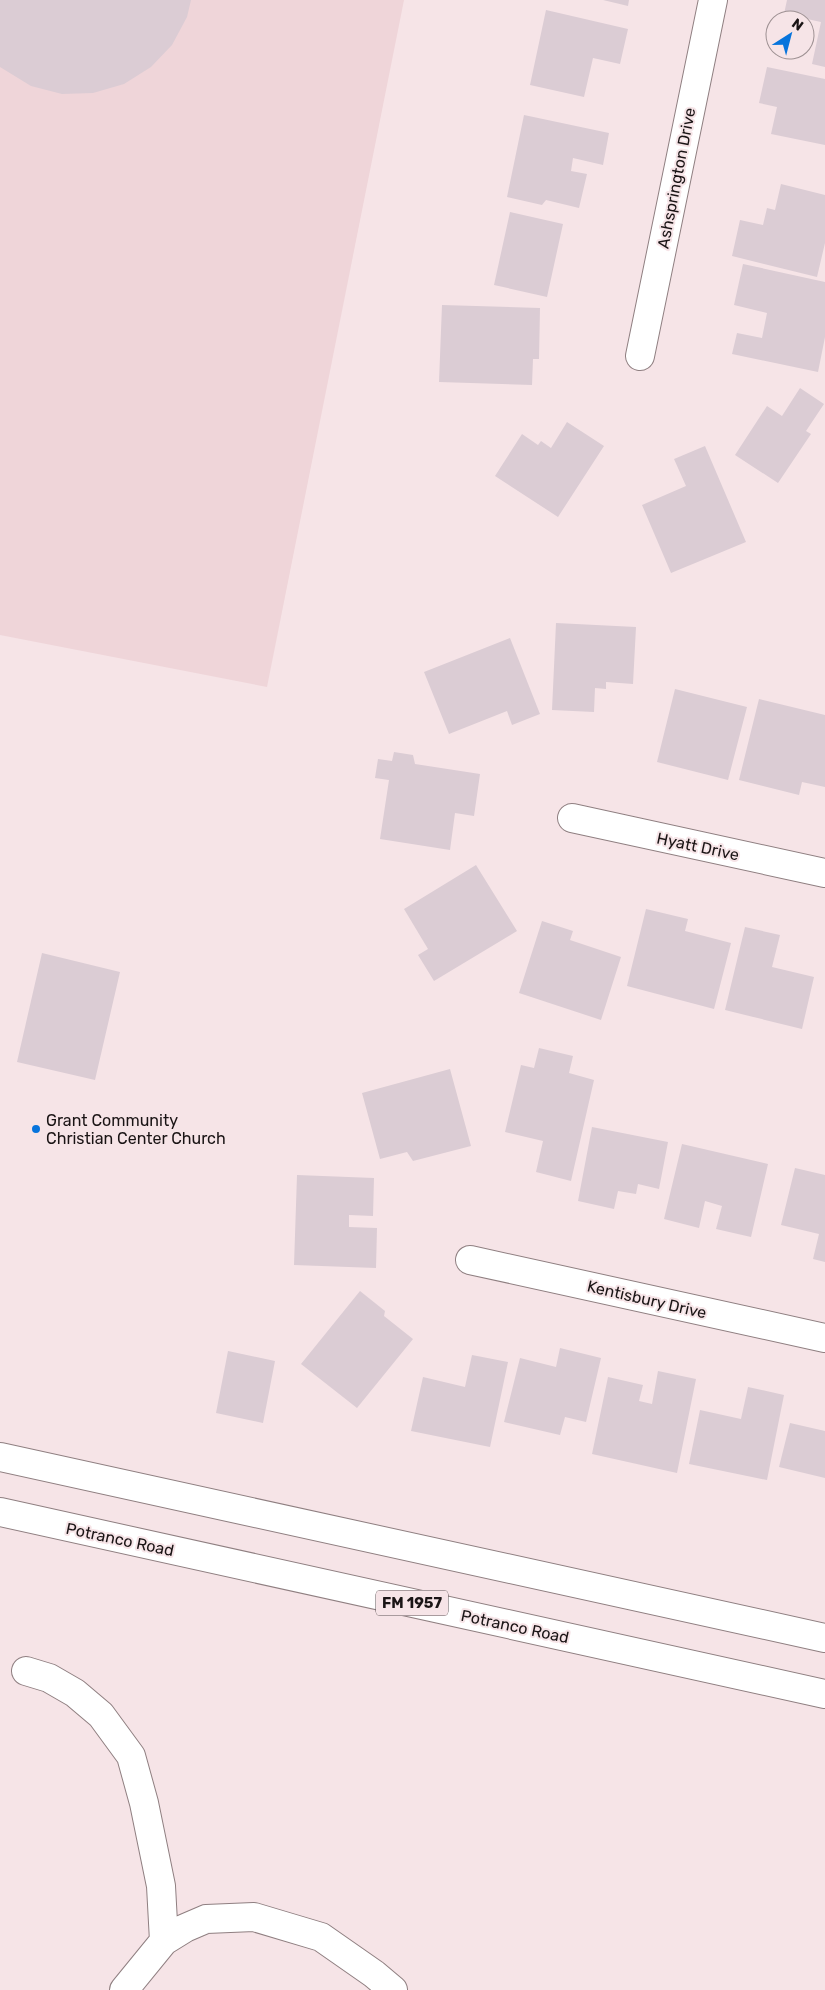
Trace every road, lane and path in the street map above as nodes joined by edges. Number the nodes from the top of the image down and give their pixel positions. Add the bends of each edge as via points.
1 (713, 0) edge
2 (640, 356) dead end
3 (572, 818) dead end
4 (825, 873) edge
5 (470, 1260) dead end
6 (825, 1338) edge
7 (0, 1457) edge
8 (0, 1512) edge
9 (825, 1638) edge
10 (26, 1671) dead end
11 (825, 1694) edge
12 (164, 1941) junction
13 (124, 1990) edge
14 (393, 1990) edge

1 - 2 main road, Ashsprington Drive
3 - 4 main road, Hyatt Drive
5 - 6 main road, Kentisbury Drive
7 - 9 main road
8 - 11 main road, Potranco Road / FM 1957
10 - 12 main road via 49,1678 75,1693 101,1715 131,1756 161,1886
12 - 13 main road
12 - 14 main road via 206,1919 254,1917 321,1937

